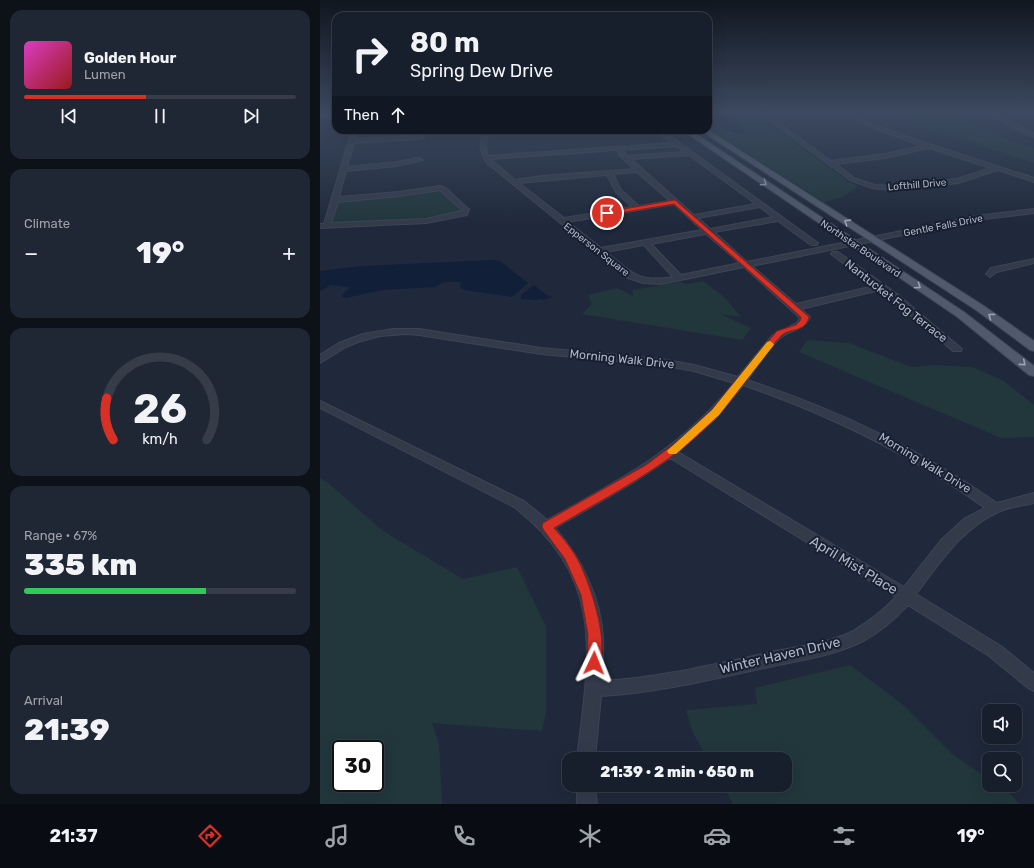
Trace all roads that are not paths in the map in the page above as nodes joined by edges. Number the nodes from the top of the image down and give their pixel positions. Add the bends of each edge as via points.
1 (349, 151) edge
2 (483, 151) edge
3 (586, 151) edge
4 (620, 151) edge
5 (686, 151) edge
6 (715, 151) edge
7 (735, 151) edge
8 (812, 151) edge
9 (909, 151) edge
10 (942, 151) edge
11 (691, 154) junction
12 (486, 158) junction
13 (625, 158) junction
14 (420, 160) dead end
15 (829, 163) junction
16 (998, 168) junction
17 (343, 169) junction
18 (638, 170) junction
19 (609, 173) junction
20 (1034, 180) edge
21 (514, 182) junction
22 (334, 200) junction
23 (675, 202) junction
24 (762, 205) junction
25 (637, 208) junction
26 (1034, 211) edge
27 (692, 217) junction
28 (780, 218) junction
29 (562, 221) junction
30 (323, 226) edge
31 (709, 231) junction
32 (873, 239) junction
33 (646, 243) junction
34 (814, 243) dead end
35 (852, 243) junction
36 (600, 251) junction
37 (835, 254) dead end
38 (1034, 261) edge
39 (747, 264) junction
40 (990, 274) dead end
41 (679, 278) junction
42 (880, 287) junction
43 (796, 307) junction
44 (1034, 347) edge
45 (957, 349) dead end
46 (320, 360) edge
47 (1034, 372) edge
48 (740, 381) junction
49 (320, 404) edge
50 (670, 453) junction
51 (1034, 498) edge
52 (995, 508) junction
53 (547, 526) junction
54 (906, 596) junction
55 (1034, 683) edge
56 (593, 689) junction
57 (587, 752) edge
58 (586, 792) edge
59 (587, 804) edge

1 - 17 street
2 - 12 street
3 - 12 street
4 - 13 street
5 - 11 street
6 -> 35 main road, Northstar Boulevard
32 -> 7 main road, Northstar Boulevard
8 - 15 street, Lofthill Drive
9 - 15 street
10 - 16 street
11 - 13 street
11 - 24 street
12 - 21 street, Epperson Square
13 - 18 street
14 - 17 street
15 - 16 street, Lofthill Drive via 857,182 885,188 958,181
16 - 20 street
17 - 22 street
18 - 19 street
18 - 23 street
19 - 21 street
19 - 25 street via 618,191
21 - 29 street, Epperson Square
22 - 30 street
22 - 30 street via 440,188 465,211 426,221
23 - 25 street
23 - 27 street
24 - 27 street
24 - 28 street
25 - 29 street
26 - 32 street, Gentle Falls Drive via 976,218
27 - 31 street
28 - 31 street
28 - 34 street
29 - 36 street, Epperson Square
31 - 33 street
31 - 39 street
32 - 35 street, Gentle Falls Drive
44 -> 32 main road, Northstar Boulevard via 980,308
33 - 36 street
33 - 41 street
35 - 39 street, Epperson Square
35 -> 47 main road, Northstar Boulevard via 960,314
36 - 41 street, Epperson Square via 638,280 657,282
37 - 42 street, Nantucket Fog Terrace
38 - 40 street via 994,270
39 - 41 street, Epperson Square
39 - 43 street
42 - 43 street
42 - 45 street, Nantucket Fog Terrace
43 - 48 street via 805,317 804,322 780,333
46 - 48 street, Morning Walk Drive via 333,350 357,339 408,331 558,353 659,361
48 - 50 street via 715,412
48 - 52 street, Morning Walk Drive via 797,399 877,434 963,484
49 - 53 street via 506,497
50 - 53 street
50 - 54 street, April Mist Place
51 - 52 street, Winter Haven Drive
52 - 54 street, Winter Haven Drive via 970,522 946,544
53 - 56 street via 570,557 587,595 595,635
54 - 55 street, April Mist Place via 995,651
54 - 56 street, Winter Haven Drive via 891,612 858,636 833,646 629,687
56 - 57 street
58 - 59 street

